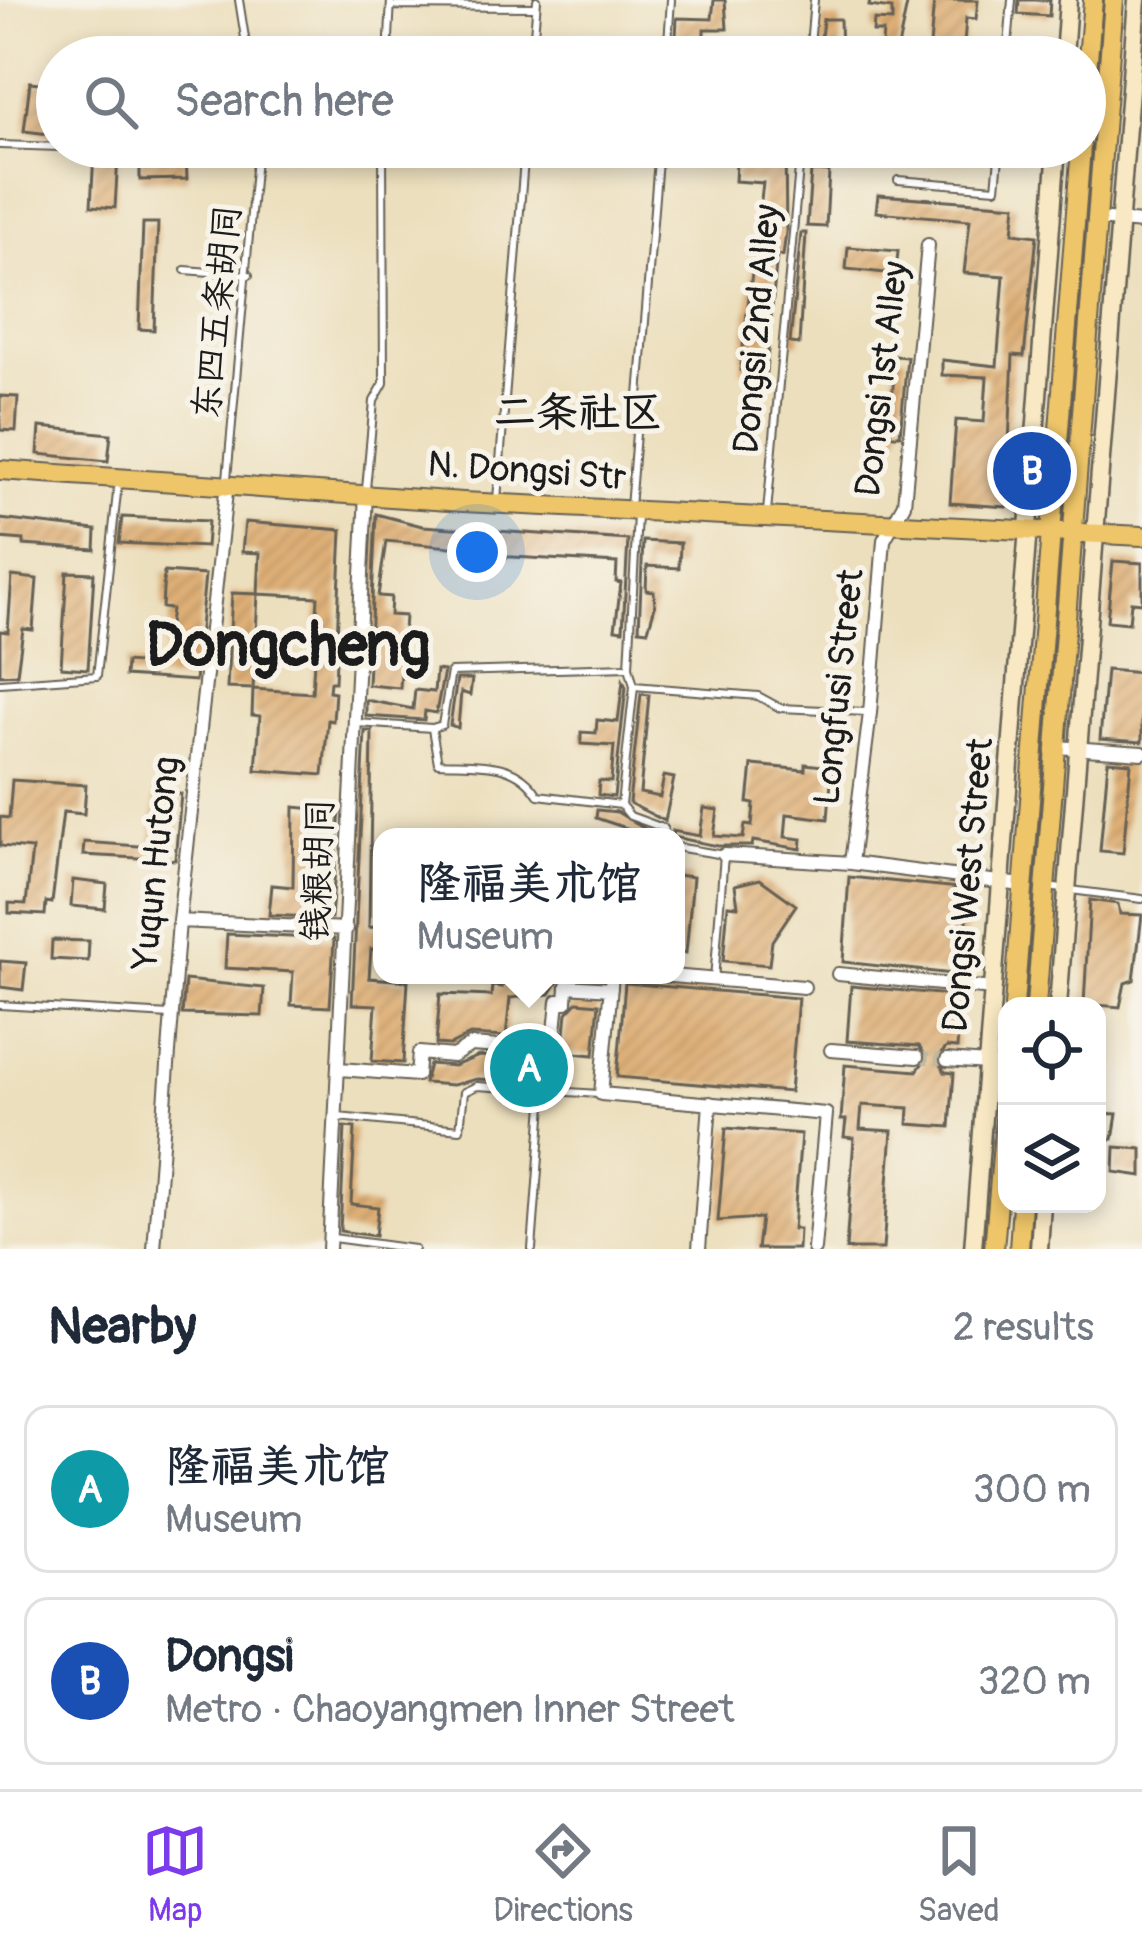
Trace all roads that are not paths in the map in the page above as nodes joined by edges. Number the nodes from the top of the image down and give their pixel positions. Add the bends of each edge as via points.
1 (239, 0) edge
2 (671, 0) edge
3 (814, 0) edge
4 (1012, 0) edge
5 (1069, 0) edge
6 (1093, 0) edge
7 (1114, 0) edge
8 (1137, 0) edge
9 (391, 3) edge
10 (536, 4) edge
11 (245, 36) edge
12 (389, 36) edge
13 (534, 36) edge
14 (668, 36) edge
15 (811, 36) edge
16 (1009, 36) edge
17 (1066, 36) edge
18 (1090, 36) edge
19 (1107, 92) joint
20 (1106, 105) edge
21 (0, 145) edge
22 (36, 146) edge
23 (257, 168) edge
24 (383, 168) edge
25 (523, 168) edge
26 (658, 168) edge
27 (799, 168) edge
28 (998, 168) edge
29 (1056, 168) edge
30 (1079, 168) edge
31 (1101, 168) edge
32 (898, 180) dead end
33 (1097, 219) junction
34 (1120, 220) junction
35 (1142, 223) edge
36 (928, 245) dead end
37 (185, 270) dead end
38 (248, 275) junction
39 (0, 470) edge
40 (119, 476) junction
41 (226, 483) junction
42 (366, 493) junction
43 (497, 504) junction
44 (633, 511) junction
45 (766, 516) junction
46 (894, 520) junction
47 (1028, 527) junction
48 (1050, 528) junction
49 (1072, 530) junction
50 (1096, 532) junction
51 (1142, 536) edge
52 (629, 667) junction
53 (0, 683) edge
54 (634, 686) junction
55 (871, 712) junction
56 (353, 723) junction
57 (432, 728) junction
58 (1057, 746) junction
59 (1079, 748) junction
60 (1142, 753) edge
61 (621, 805) junction
62 (663, 828) edge
63 (685, 849) edge
64 (724, 855) junction
65 (850, 862) junction
66 (1012, 884) junction
67 (1044, 886) junction
68 (1068, 890) junction
69 (1142, 899) edge
70 (179, 922) junction
71 (346, 929) junction
72 (838, 974) dead end
73 (685, 977) edge
74 (714, 980) junction
75 (589, 984) edge
76 (611, 984) edge
77 (804, 987) dead end
78 (993, 989) junction
79 (1014, 997) edge
80 (1037, 997) edge
81 (1059, 997) edge
82 (0, 1005) edge
83 (172, 1015) junction
84 (831, 1050) dead end
85 (917, 1057) tunnel mouth
86 (947, 1060) tunnel mouth
87 (987, 1063) junction
88 (340, 1069) junction
89 (544, 1090) junction
90 (601, 1094) junction
91 (710, 1103) junction
92 (1006, 1105) edge
93 (338, 1117) junction
94 (1021, 1213) edge
95 (1041, 1213) edge
96 (329, 1243) edge
97 (154, 1249) edge
98 (414, 1249) edge
99 (532, 1249) edge
100 (699, 1249) edge
101 (814, 1249) edge
102 (973, 1249) edge
103 (994, 1249) edge
104 (1019, 1249) edge
105 (1039, 1249) edge

1 - 11 lane
2 - 14 lane
3 - 15 lane
4 - 16 lane
5 - 17 street
6 - 18 main road
7 - 19 main road, Dongsi West Street
8 - 34 street
9 - 10 lane
9 - 12 lane
10 - 13 lane
19 - 20 main road, Dongsi West Street
21 - 22 lane
23 - 38 lane, 东四五条胡同
24 - 42 lane via 384,383 374,401
25 - 43 lane
26 - 44 lane
27 - 45 lane, Dongsi 2nd Alley
28 - 32 lane via 996,188
29 - 47 street, Dongsi West Street
30 - 48 main road
31 - 33 main road, Dongsi West Street
33 - 34 street
33 - 49 main road, Dongsi West Street
34 - 35 street
34 - 50 street
36 - 46 street, Dongsi 1st Alley via 904,504
37 - 38 lane
38 - 41 lane, 东四五条胡同
39 - 40 main road, N. Dongsi Str
40 - 41 main road, N. Dongsi Str
40 - 53 lane via 97,676
41 - 42 main road, N. Dongsi Str
41 - 70 street, Yuqun Hutong
42 - 43 main road, N. Dongsi Str
42 - 56 street, 钱粮胡同
43 - 44 main road, N. Dongsi Str
44 - 45 main road, N. Dongsi Str
44 - 52 lane
45 - 46 main road, N. Dongsi Str
46 - 47 main road, N. Dongsi Str
46 - 55 street, Longfusi Street via 884,540
47 - 48 main road, N. Dongsi Str
47 - 66 street, Dongsi West Street
48 - 49 main road, N. Dongsi Str
48 - 66 main road
49 - 50 main road, N. Dongsi Str
49 - 58 main road, Dongsi West Street
50 - 51 main road, N. Dongsi Str
50 - 59 street
52 - 54 lane
52 - 57 lane via 451,672 442,725
54 - 55 lane
54 - 61 lane
55 - 65 street, Longfusi Street
56 - 57 lane
56 - 71 street, 钱粮胡同
57 - 61 lane via 437,763 502,767 526,776 538,795
58 - 59 street
58 - 67 main road, Dongsi West Street
59 - 60 street
59 - 68 street
61 - 62 lane
63 - 64 lane
64 - 65 street
64 - 74 lane
65 - 66 street
66 - 78 street, Dongsi West Street
66 - 79 main road
67 - 68 lane
67 - 80 main road, Dongsi West Street
68 - 69 lane
68 - 81 street
70 - 71 street
70 - 83 street, Yuqun Hutong
71 - 88 street, 钱粮胡同
72 - 78 street
73 - 74 street
74 - 77 street
75 - 88 street via 567,986 566,1002 558,1001 554,1051 471,1045 453,1056 419,1053 417,1075
76 - 90 street
78 - 87 street, Dongsi West Street
82 - 83 lane
83 - 97 street, Yuqun Hutong
84 - 85 street
86 - 87 street
87 - 102 street, Dongsi West Street
88 - 93 street, 钱粮胡同
89 - 90 lane
89 - 93 lane via 464,1092 460,1129
89 - 99 lane
90 - 91 street
91 - 100 street
91 - 101 street via 826,1114
92 - 103 main road
93 - 96 street, 钱粮胡同
94 - 104 main road
95 - 105 street
96 - 98 lane

